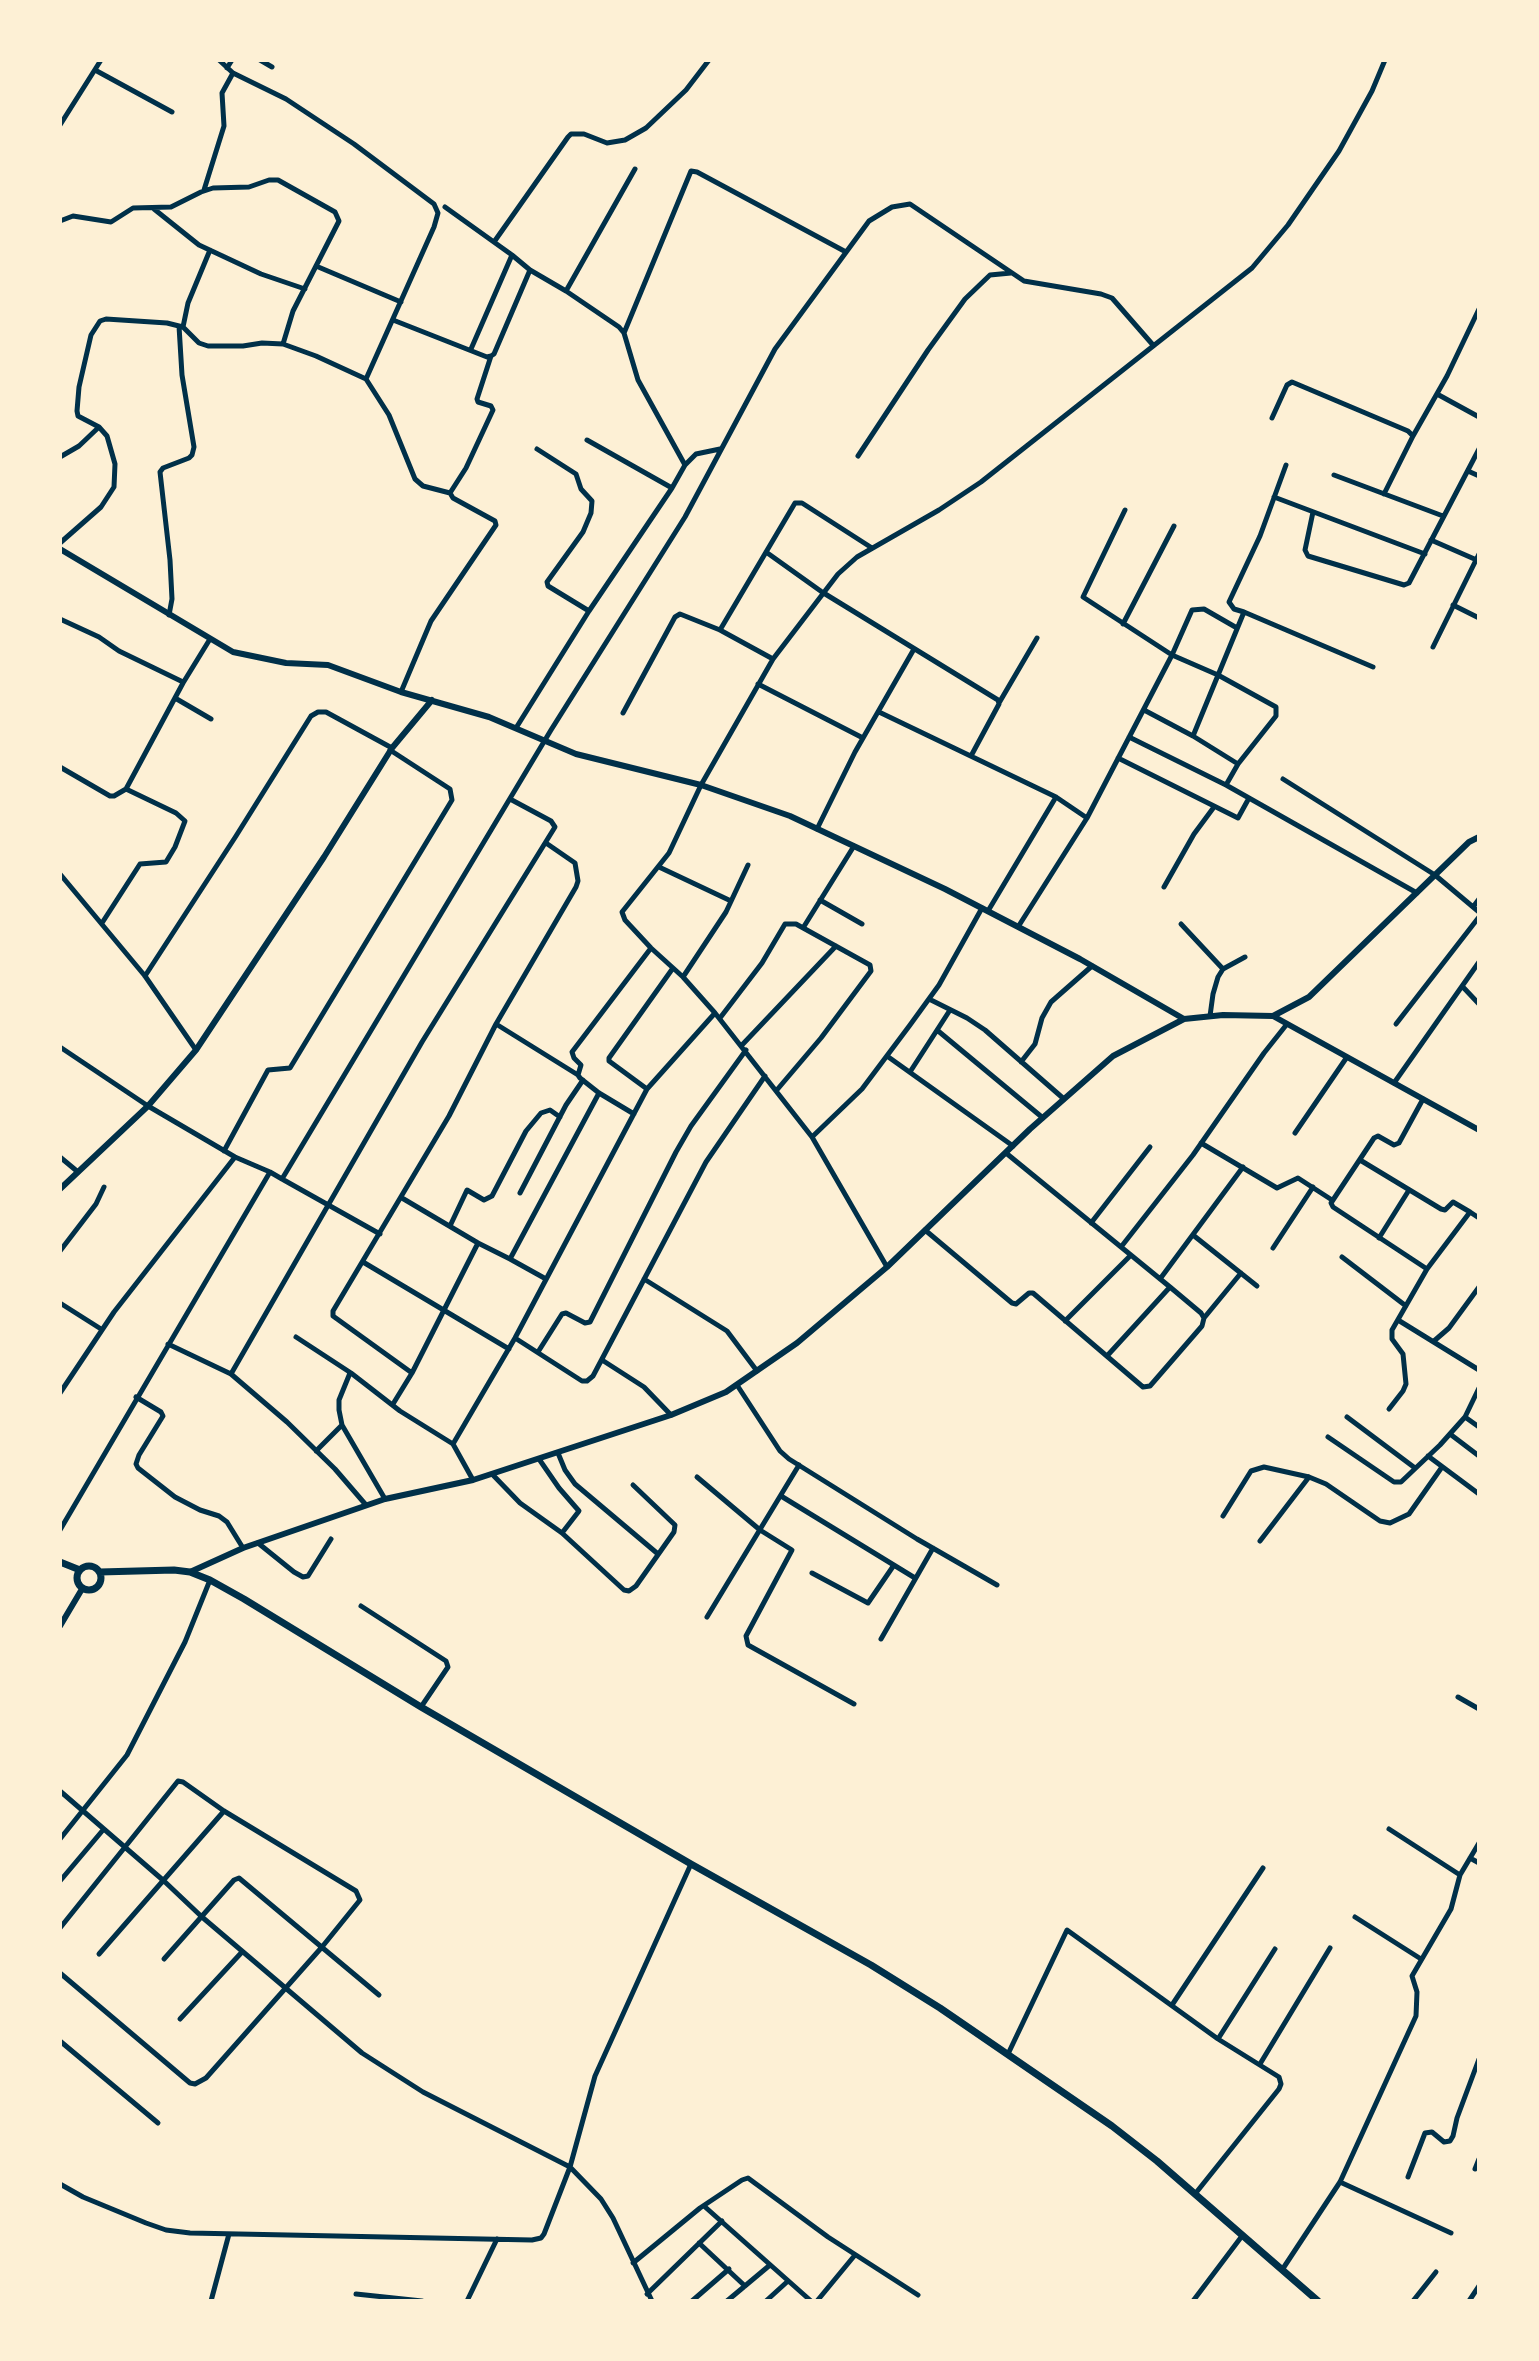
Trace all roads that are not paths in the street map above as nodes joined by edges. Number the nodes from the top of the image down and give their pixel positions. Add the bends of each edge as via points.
1 (101, 60) edge
2 (219, 60) edge
3 (232, 60) edge
4 (260, 60) edge
5 (709, 60) edge
6 (1385, 60) edge
7 (272, 67) dead end
8 (95, 70) junction
9 (230, 70) junction
10 (172, 112) dead end
11 (60, 125) edge
12 (635, 169) dead end
13 (204, 191) junction
14 (445, 207) dead end
15 (153, 209) junction
16 (60, 221) edge
17 (494, 242) junction
18 (210, 250) junction
19 (846, 252) junction
20 (512, 255) junction
21 (316, 266) junction
22 (530, 270) junction
23 (1012, 273) junction
24 (305, 289) junction
25 (566, 291) junction
26 (401, 302) junction
27 (1479, 309) edge
28 (393, 320) junction
29 (181, 327) junction
30 (624, 333) junction
31 (283, 344) junction
32 (1153, 345) junction
33 (471, 349) junction
34 (491, 356) junction
35 (366, 379) junction
36 (1437, 394) junction
37 (1479, 417) edge
38 (1272, 418) dead end
39 (99, 427) junction
40 (1413, 436) junction
41 (587, 440) dead end
42 (537, 449) dead end
43 (722, 449) junction
44 (1479, 449) edge
45 (858, 456) dead end
46 (60, 457) edge
47 (685, 465) junction
48 (1286, 465) dead end
49 (1468, 471) junction
50 (1334, 475) dead end
51 (1479, 476) edge
52 (672, 488) junction
53 (450, 493) junction
54 (1384, 494) junction
55 (1274, 497) junction
56 (1125, 510) dead end
57 (1313, 512) junction
58 (1443, 516) junction
59 (1174, 526) dead end
60 (1431, 540) junction
61 (60, 543) edge
62 (872, 548) junction
63 (60, 549) edge
64 (766, 552) junction
65 (1425, 554) junction
66 (1478, 558) edge
67 (822, 592) junction
68 (1453, 605) junction
69 (589, 611) junction
70 (1244, 612) junction
71 (169, 616) junction
72 (1479, 618) edge
73 (60, 619) edge
74 (1123, 624) junction
75 (1237, 628) junction
76 (720, 630) junction
77 (1037, 638) dead end
78 (210, 639) junction
79 (1433, 647) dead end
80 (914, 649) junction
81 (1172, 655) junction
82 (773, 659) junction
83 (1373, 667) dead end
84 (1218, 675) junction
85 (183, 683) junction
86 (758, 684) junction
87 (401, 692) junction
88 (175, 698) junction
89 (432, 700) junction
90 (999, 704) junction
91 (1144, 710) junction
92 (879, 712) junction
93 (623, 713) dead end
94 (211, 719) dead end
95 (516, 728) junction
96 (1193, 736) junction
97 (1129, 737) junction
98 (863, 738) junction
99 (545, 740) junction
100 (391, 749) junction
101 (971, 756) junction
102 (1118, 758) junction
103 (1238, 764) junction
104 (60, 767) edge
105 (1283, 779) dead end
106 (701, 785) junction
107 (1226, 785) junction
108 (126, 789) junction
109 (1056, 797) junction
110 (1249, 798) junction
111 (510, 799) junction
112 (1214, 807) junction
113 (1087, 818) junction
114 (817, 829) junction
115 (1479, 837) edge
116 (546, 843) junction
117 (854, 846) junction
118 (748, 865) dead end
119 (659, 867) junction
120 (60, 874) edge
121 (1435, 875) junction
122 (1164, 887) dead end
123 (1417, 893) junction
124 (1479, 899) edge
125 (820, 900) junction
126 (731, 901) junction
127 (1473, 907) junction
128 (985, 910) junction
129 (1479, 914) edge
130 (102, 923) junction
131 (862, 924) dead end
132 (1181, 924) dead end
133 (1018, 927) junction
134 (803, 928) junction
135 (836, 946) junction
136 (651, 948) junction
137 (1245, 957) dead end
138 (1479, 962) edge
139 (1092, 966) junction
140 (673, 968) junction
141 (1223, 969) junction
142 (145, 976) junction
143 (683, 977) junction
144 (1462, 986) junction
145 (929, 999) junction
146 (1479, 1004) edge
147 (950, 1010) junction
148 (718, 1015) junction
149 (1273, 1016) junction
150 (1210, 1017) junction
151 (1184, 1019) junction
152 (496, 1024) junction
153 (1287, 1024) junction
154 (1396, 1024) dead end
155 (937, 1030) junction
156 (60, 1047) edge
157 (744, 1047) junction
158 (196, 1050) junction
159 (887, 1056) junction
160 (1347, 1057) junction
161 (1021, 1062) junction
162 (910, 1072) junction
163 (765, 1076) junction
164 (580, 1078) junction
165 (1394, 1083) junction
166 (647, 1089) junction
167 (776, 1091) junction
168 (599, 1093) junction
169 (1064, 1099) junction
170 (1423, 1099) junction
171 (148, 1106) junction
172 (634, 1114) junction
173 (560, 1117) junction
174 (1043, 1118) junction
175 (1479, 1130) edge
176 (1295, 1133) dead end
177 (812, 1137) junction
178 (1201, 1143) junction
179 (1013, 1146) junction
180 (1150, 1147) dead end
181 (224, 1151) junction
182 (1006, 1153) junction
183 (60, 1157) edge
184 (235, 1157) junction
185 (1360, 1160) junction
186 (1243, 1166) junction
187 (78, 1172) junction
188 (270, 1172) junction
189 (282, 1179) junction
190 (104, 1187) dead end
191 (1313, 1187) junction
192 (60, 1189) edge
193 (1409, 1190) junction
194 (520, 1193) dead end
195 (402, 1198) junction
196 (1332, 1200) junction
197 (328, 1205) junction
198 (1470, 1212) junction
199 (1479, 1218) edge
200 (1091, 1223) junction
201 (450, 1226) junction
202 (925, 1230) junction
203 (380, 1234) junction
204 (1193, 1235) junction
205 (1379, 1238) junction
206 (478, 1243) junction
207 (1121, 1247) junction
208 (1273, 1248) dead end
209 (60, 1251) edge
210 (1131, 1255) junction
211 (1342, 1257) dead end
212 (510, 1259) junction
213 (363, 1262) junction
214 (887, 1267) junction
215 (1427, 1269) junction
216 (1241, 1273) junction
217 (546, 1279) junction
218 (644, 1279) junction
219 (1160, 1279) junction
220 (1257, 1286) dead end
221 (1170, 1287) junction
222 (1479, 1287) edge
223 (60, 1303) edge
224 (1406, 1306) junction
225 (444, 1310) junction
226 (1204, 1318) junction
227 (1398, 1320) junction
228 (1065, 1321) junction
229 (101, 1329) junction
230 (296, 1337) dead end
231 (515, 1338) junction
232 (1434, 1341) junction
233 (168, 1344) junction
234 (509, 1349) junction
235 (538, 1352) junction
236 (1107, 1356) junction
237 (602, 1360) junction
238 (1479, 1370) edge
239 (757, 1371) junction
240 (351, 1373) junction
241 (412, 1373) junction
242 (231, 1374) junction
243 (737, 1385) junction
244 (1479, 1388) edge
245 (60, 1393) edge
246 (136, 1397) junction
247 (393, 1404) junction
248 (1389, 1409) dead end
249 (671, 1415) junction
250 (1347, 1417) dead end
251 (1465, 1417) junction
252 (342, 1425) junction
253 (1479, 1427) edge
254 (1450, 1434) junction
255 (1328, 1437) dead end
256 (453, 1444) junction
257 (316, 1451) junction
258 (558, 1453) junction
259 (1428, 1456) junction
260 (1479, 1456) edge
261 (539, 1459) junction
262 (799, 1465) junction
263 (1442, 1467) junction
264 (1415, 1468) junction
265 (491, 1473) junction
266 (697, 1477) dead end
267 (1309, 1477) junction
268 (473, 1480) junction
269 (633, 1485) dead end
270 (1479, 1494) edge
271 (781, 1496) junction
272 (385, 1499) junction
273 (366, 1505) junction
274 (1223, 1516) dead end
275 (60, 1530) edge
276 (760, 1530) junction
277 (562, 1533) junction
278 (331, 1539) dead end
279 (1260, 1541) dead end
280 (258, 1543) junction
281 (243, 1548) junction
282 (933, 1548) junction
283 (658, 1554) junction
284 (60, 1562) edge
285 (894, 1565) junction
286 (80, 1570) junction
287 (100, 1572) junction
288 (190, 1572) junction
289 (812, 1573) dead end
290 (915, 1578) junction
291 (210, 1580) junction
292 (997, 1585) dead end
293 (82, 1589) junction
294 (361, 1606) dead end
295 (707, 1617) dead end
296 (60, 1626) edge
297 (881, 1639) dead end
298 (1458, 1697) dead end
299 (854, 1704) dead end
300 (421, 1707) junction
301 (1479, 1709) edge
302 (60, 1791) edge
303 (82, 1811) junction
304 (224, 1811) junction
305 (103, 1829) junction
306 (1389, 1829) dead end
307 (60, 1839) edge
308 (1479, 1843) edge
309 (123, 1847) junction
310 (1470, 1858) junction
311 (1479, 1863) edge
312 (691, 1864) junction
313 (1263, 1868) dead end
314 (1460, 1875) junction
315 (60, 1881) edge
316 (164, 1881) junction
317 (202, 1917) junction
318 (1355, 1917) dead end
319 (60, 1928) edge
320 (322, 1947) junction
321 (1330, 1948) dead end
322 (1275, 1949) dead end
323 (242, 1952) junction
324 (99, 1954) dead end
325 (164, 1959) dead end
326 (1421, 1959) junction
327 (60, 1973) edge
328 (286, 1988) junction
329 (379, 1995) dead end
330 (1172, 2005) junction
331 (180, 2019) dead end
332 (1218, 2039) junction
333 (60, 2041) edge
334 (1008, 2055) junction
335 (1479, 2059) edge
336 (1260, 2064) junction
337 (1477, 2074) edge
338 (158, 2123) dead end
339 (1479, 2159) edge
340 (570, 2167) junction
341 (1475, 2169) dead end
342 (1408, 2177) dead end
343 (1340, 2182) junction
344 (60, 2184) edge
345 (1195, 2194) junction
346 (704, 2206) junction
347 (722, 2221) junction
348 (1451, 2233) dead end
349 (229, 2234) junction
350 (1242, 2236) junction
351 (497, 2239) junction
352 (699, 2243) junction
353 (855, 2255) junction
354 (633, 2263) junction
355 (770, 2265) junction
356 (729, 2269) junction
357 (1282, 2270) junction
358 (1436, 2272) dead end
359 (788, 2281) junction
360 (745, 2286) junction
361 (1479, 2286) edge
362 (356, 2294) dead end
363 (647, 2294) junction
364 (918, 2295) dead end
365 (211, 2301) edge
366 (422, 2301) edge
367 (467, 2301) edge
368 (652, 2301) edge
369 (692, 2301) edge
370 (727, 2301) edge
371 (766, 2301) edge
372 (811, 2301) edge
373 (817, 2301) edge
374 (1193, 2301) edge
375 (1318, 2301) edge
376 (1413, 2301) edge
377 (1469, 2301) edge

1 - 8 street
2 - 9 street
3 - 9 street
4 - 7 street
5 - 17 street via 686,90 646,128 625,140 607,143 571,134
6 - 32 street via 1339,151 1288,225 1252,268
8 - 10 street
8 - 11 street
9 - 13 street via 222,93 224,126
9 - 26 street via 298,106 434,204 434,227
12 - 25 street
13 - 15 street via 171,207
13 - 21 street via 278,180 335,212 339,221
14 - 17 street
15 - 16 street via 133,208 111,222 73,216
15 - 18 street
17 - 20 street
18 - 24 street
18 - 29 street
19 - 23 street via 869,221 892,207 910,204
19 - 30 street via 691,171
19 - 43 street via 775,349
20 - 22 street
20 - 33 street
21 - 24 street
21 - 26 street
22 - 25 street
22 - 34 street
23 - 32 street via 1024,281 1112,298
23 - 45 street via 990,275 965,299
24 - 31 street
25 - 30 street
26 - 28 street
27 - 36 street
28 - 33 street
28 - 35 street
29 - 31 street via 208,346
29 - 39 street via 106,319 94,327 77,411
29 - 71 street via 182,375 194,447 189,458 160,472 170,560
30 - 47 street via 638,380
31 - 35 street
32 - 62 street via 981,482
33 - 34 street
34 - 53 street via 477,401 493,410
35 - 53 street via 389,415 415,479
36 - 37 street
36 - 40 street
38 - 40 street via 1292,382
39 - 46 street
39 - 61 street via 115,464 114,487 101,507
40 - 54 street
41 - 52 street
42 - 69 street via 576,474 592,501 583,532 547,582
43 - 47 street via 696,454
43 - 99 street
44 - 49 street
47 - 52 street
48 - 55 street
49 - 51 street
49 - 58 street
50 - 54 street
52 - 69 street
53 - 87 street via 496,525 431,621
54 - 58 street
55 - 57 street
55 - 70 street via 1229,602
56 - 74 street via 1083,597
57 - 65 street
57 - 65 street via 1308,556 1400,585 1409,583
58 - 60 street
59 - 74 street
60 - 65 street
60 - 66 street
62 - 64 street via 798,501
62 - 67 street
63 - 71 street
64 - 67 street
64 - 76 street
66 - 68 street
67 - 80 street
67 - 82 street
68 - 72 street
68 - 79 street
69 - 95 street
70 - 75 street
70 - 83 street
71 - 78 street
73 - 85 street
74 - 81 street
75 - 81 street via 1204,609 1192,610
75 - 84 street
76 - 82 street
76 - 93 street via 685,615 675,617
77 - 90 street
78 - 85 street
78 - 87 street via 233,652 328,665
80 - 90 street
80 - 92 street
81 - 84 street
81 - 91 street
82 - 86 street
84 - 96 street
84 - 103 street via 1277,710
85 - 88 street
86 - 98 street
86 - 106 street
87 - 89 street
88 - 94 street
88 - 108 street
89 - 95 street
89 - 100 street
90 - 101 street
91 - 96 street
91 - 97 street
92 - 98 street
92 - 101 street
95 - 99 street
96 - 103 street
97 - 102 street
97 - 107 street
98 - 114 street
99 - 106 street via 576,754
99 - 111 street
100 - 142 street via 326,712 311,716
100 - 158 street
100 - 181 street via 450,789 452,800 290,1068 268,1070
101 - 109 street
102 - 112 street
102 - 113 street
103 - 107 street
104 - 108 street via 110,796
105 - 121 street
106 - 114 street
106 - 119 street
107 - 110 street
108 - 130 street via 185,821 166,862 140,864
109 - 113 street
109 - 128 street
110 - 112 street via 1238,818
110 - 123 street
111 - 116 street via 554,822
111 - 189 street
112 - 122 street
113 - 133 street
114 - 117 street
115 - 121 street
116 - 152 street via 573,860 578,881
116 - 197 street
117 - 125 street
117 - 128 street
118 - 126 street
119 - 126 street
119 - 136 street via 622,912
120 - 130 street
121 - 123 street
121 - 127 street
123 - 149 street via 1309,997
124 - 127 street
125 - 131 street
125 - 134 street
126 - 143 street
127 - 129 street
128 - 133 street
128 - 145 street
129 - 154 street
130 - 142 street
132 - 141 street
133 - 139 street
134 - 135 street
134 - 148 street via 785,924 762,963
135 - 157 street
135 - 167 street via 870,965 871,971
136 - 140 street
136 - 164 street via 573,1049 581,1065
137 - 141 street
138 - 144 street
139 - 151 street
139 - 161 street via 1051,1002 1035,1044
140 - 143 street
140 - 166 street via 609,1058
141 - 150 street
142 - 158 street
143 - 148 street
144 - 146 street
144 - 165 street
145 - 147 street
145 - 159 street
147 - 155 street
147 - 161 street via 985,1030
148 - 157 street
148 - 166 street
149 - 150 street
149 - 153 street
150 - 151 street
151 - 169 street via 1113,1056
152 - 164 street
152 - 195 street
153 - 160 street
153 - 178 street
155 - 162 street
155 - 174 street
156 - 171 street
157 - 163 street
157 - 235 street via 676,1152 590,1322 559,1315
158 - 171 street
159 - 162 street
159 - 177 street
160 - 165 street
160 - 176 street
161 - 169 street
162 - 179 street
163 - 167 street
163 - 218 street via 706,1162
164 - 168 street
164 - 173 street
165 - 170 street
166 - 172 street
167 - 177 street
168 - 172 street
168 - 212 street
169 - 174 street
170 - 175 street
170 - 185 street via 1399,1143 1377,1136
171 - 181 street
171 - 187 street
172 - 217 street
173 - 194 street
173 - 201 street via 550,1110 541,1113 492,1196 484,1200 467,1190
174 - 179 street
177 - 214 street
178 - 186 street
178 - 207 street
179 - 182 street
180 - 200 street
181 - 184 street
182 - 200 street
182 - 202 street
183 - 187 street
184 - 188 street
184 - 229 street
185 - 193 street
185 - 196 street
186 - 191 street via 1277,1188 1295,1178
186 - 204 street
187 - 192 street
188 - 189 street
188 - 233 street
189 - 197 street
190 - 209 street
191 - 196 street
191 - 208 street
193 - 198 street via 1441,1209 1451,1202
193 - 205 street
195 - 201 street
195 - 203 street
196 - 205 street via 1333,1207
197 - 203 street
197 - 242 street
198 - 199 street
198 - 215 street
200 - 207 street
201 - 206 street
202 - 214 street
202 - 228 street via 1012,1303 1033,1293
203 - 213 street
204 - 216 street
204 - 219 street
205 - 215 street
206 - 212 street
206 - 225 street
207 - 210 street
210 - 219 street
210 - 228 street
211 - 224 street
212 - 217 street
213 - 225 street
213 - 241 street via 333,1316
214 - 239 street
215 - 224 street
216 - 220 street
216 - 226 street
217 - 231 street
218 - 237 street
218 - 239 street via 727,1331
219 - 221 street
221 - 226 street
221 - 236 street
222 - 232 street
223 - 229 street
224 - 227 street
225 - 234 street
225 - 241 street
226 - 236 street via 1150,1386
227 - 232 street
227 - 248 street via 1391,1335 1403,1354 1406,1384
228 - 236 street
229 - 245 street
230 - 240 street
231 - 234 street
231 - 235 street
232 - 238 street
233 - 242 street
233 - 246 street
234 - 256 street
235 - 237 street via 582,1381 593,1376
237 - 249 street via 637,1382
239 - 243 street
240 - 247 street
240 - 252 street via 339,1400
241 - 247 street
242 - 257 street
243 - 249 street
243 - 262 street via 780,1451
244 - 251 street
246 - 275 street
246 - 281 street via 163,1416 139,1455 138,1468 175,1497 227,1522
247 - 256 street
249 - 258 street
250 - 264 street
251 - 253 street
251 - 254 street
252 - 257 street
252 - 272 street
254 - 259 street
254 - 260 street
255 - 264 street via 1394,1482
256 - 268 street
257 - 273 street
258 - 261 street
258 - 283 street via 575,1484
259 - 263 street
259 - 264 street
261 - 265 street
261 - 277 street via 579,1511
262 - 271 street
262 - 282 street
263 - 267 street via 1409,1514 1390,1523
263 - 270 street
265 - 268 street
265 - 277 street via 520,1503
266 - 276 street
267 - 274 street via 1258,1467
267 - 279 street
268 - 272 street
269 - 283 street via 675,1525
271 - 276 street
271 - 285 street
272 - 273 street
273 - 280 street
276 - 295 street
276 - 299 street via 792,1552 746,1636 748,1645
277 - 283 street via 624,1590 636,1586
278 - 280 street via 303,1577
280 - 281 street
281 - 288 street
282 - 290 street
282 - 292 street
284 - 286 main road
285 - 289 street via 868,1603
285 - 290 street
286 - 287 main road via 93,1567
286 - 293 main road via 77,1580
287 - 288 main road
287 - 293 main road via 98,1587
288 - 291 main road
290 - 297 street
291 - 300 main road
291 - 303 street via 127,1755
293 - 296 street
294 - 300 street via 446,1661 448,1667
298 - 301 street
300 - 312 main road
302 - 303 street
303 - 305 street
303 - 307 street
304 - 309 street via 178,1781
304 - 316 street
304 - 320 street via 356,1891 358,1905
305 - 309 street
305 - 315 street
306 - 314 street
308 - 310 street
309 - 316 street
309 - 319 street
310 - 311 street
310 - 314 street
312 - 334 main road via 884,1973
312 - 340 street via 595,2076
313 - 330 street
314 - 326 street via 1451,1909
316 - 317 street
316 - 324 street
317 - 320 street via 234,1880 242,1879
317 - 323 street
317 - 325 street
318 - 326 street
320 - 328 street
320 - 329 street
321 - 336 street
322 - 332 street
323 - 328 street
323 - 331 street
326 - 343 street via 1412,1976 1416,2016
327 - 328 street via 195,2084
328 - 340 street via 362,2053 423,2092
330 - 332 street
330 - 334 street via 1067,1930
332 - 336 street
333 - 338 street
334 - 345 main road via 1112,2126
335 - 337 street
336 - 345 street via 1279,2077 1279,2089
337 - 342 street via 1450,2141 1425,2133
339 - 341 street
340 - 351 street via 541,2238
340 - 354 street via 601,2199
343 - 348 street
343 - 357 street
344 - 349 street via 166,2230
345 - 350 main road
346 - 347 street
346 - 353 street via 742,2180 752,2179
346 - 354 street
347 - 352 street
347 - 355 street
349 - 351 street
349 - 365 street
350 - 357 main road
350 - 374 street
351 - 367 street
352 - 356 street
352 - 363 street
353 - 364 street
353 - 373 street
354 - 363 street
355 - 359 street
355 - 360 street
356 - 360 street
356 - 369 street
357 - 375 main road
358 - 376 street
359 - 371 street
359 - 372 street
360 - 370 street
361 - 377 street
362 - 366 street
363 - 368 street

